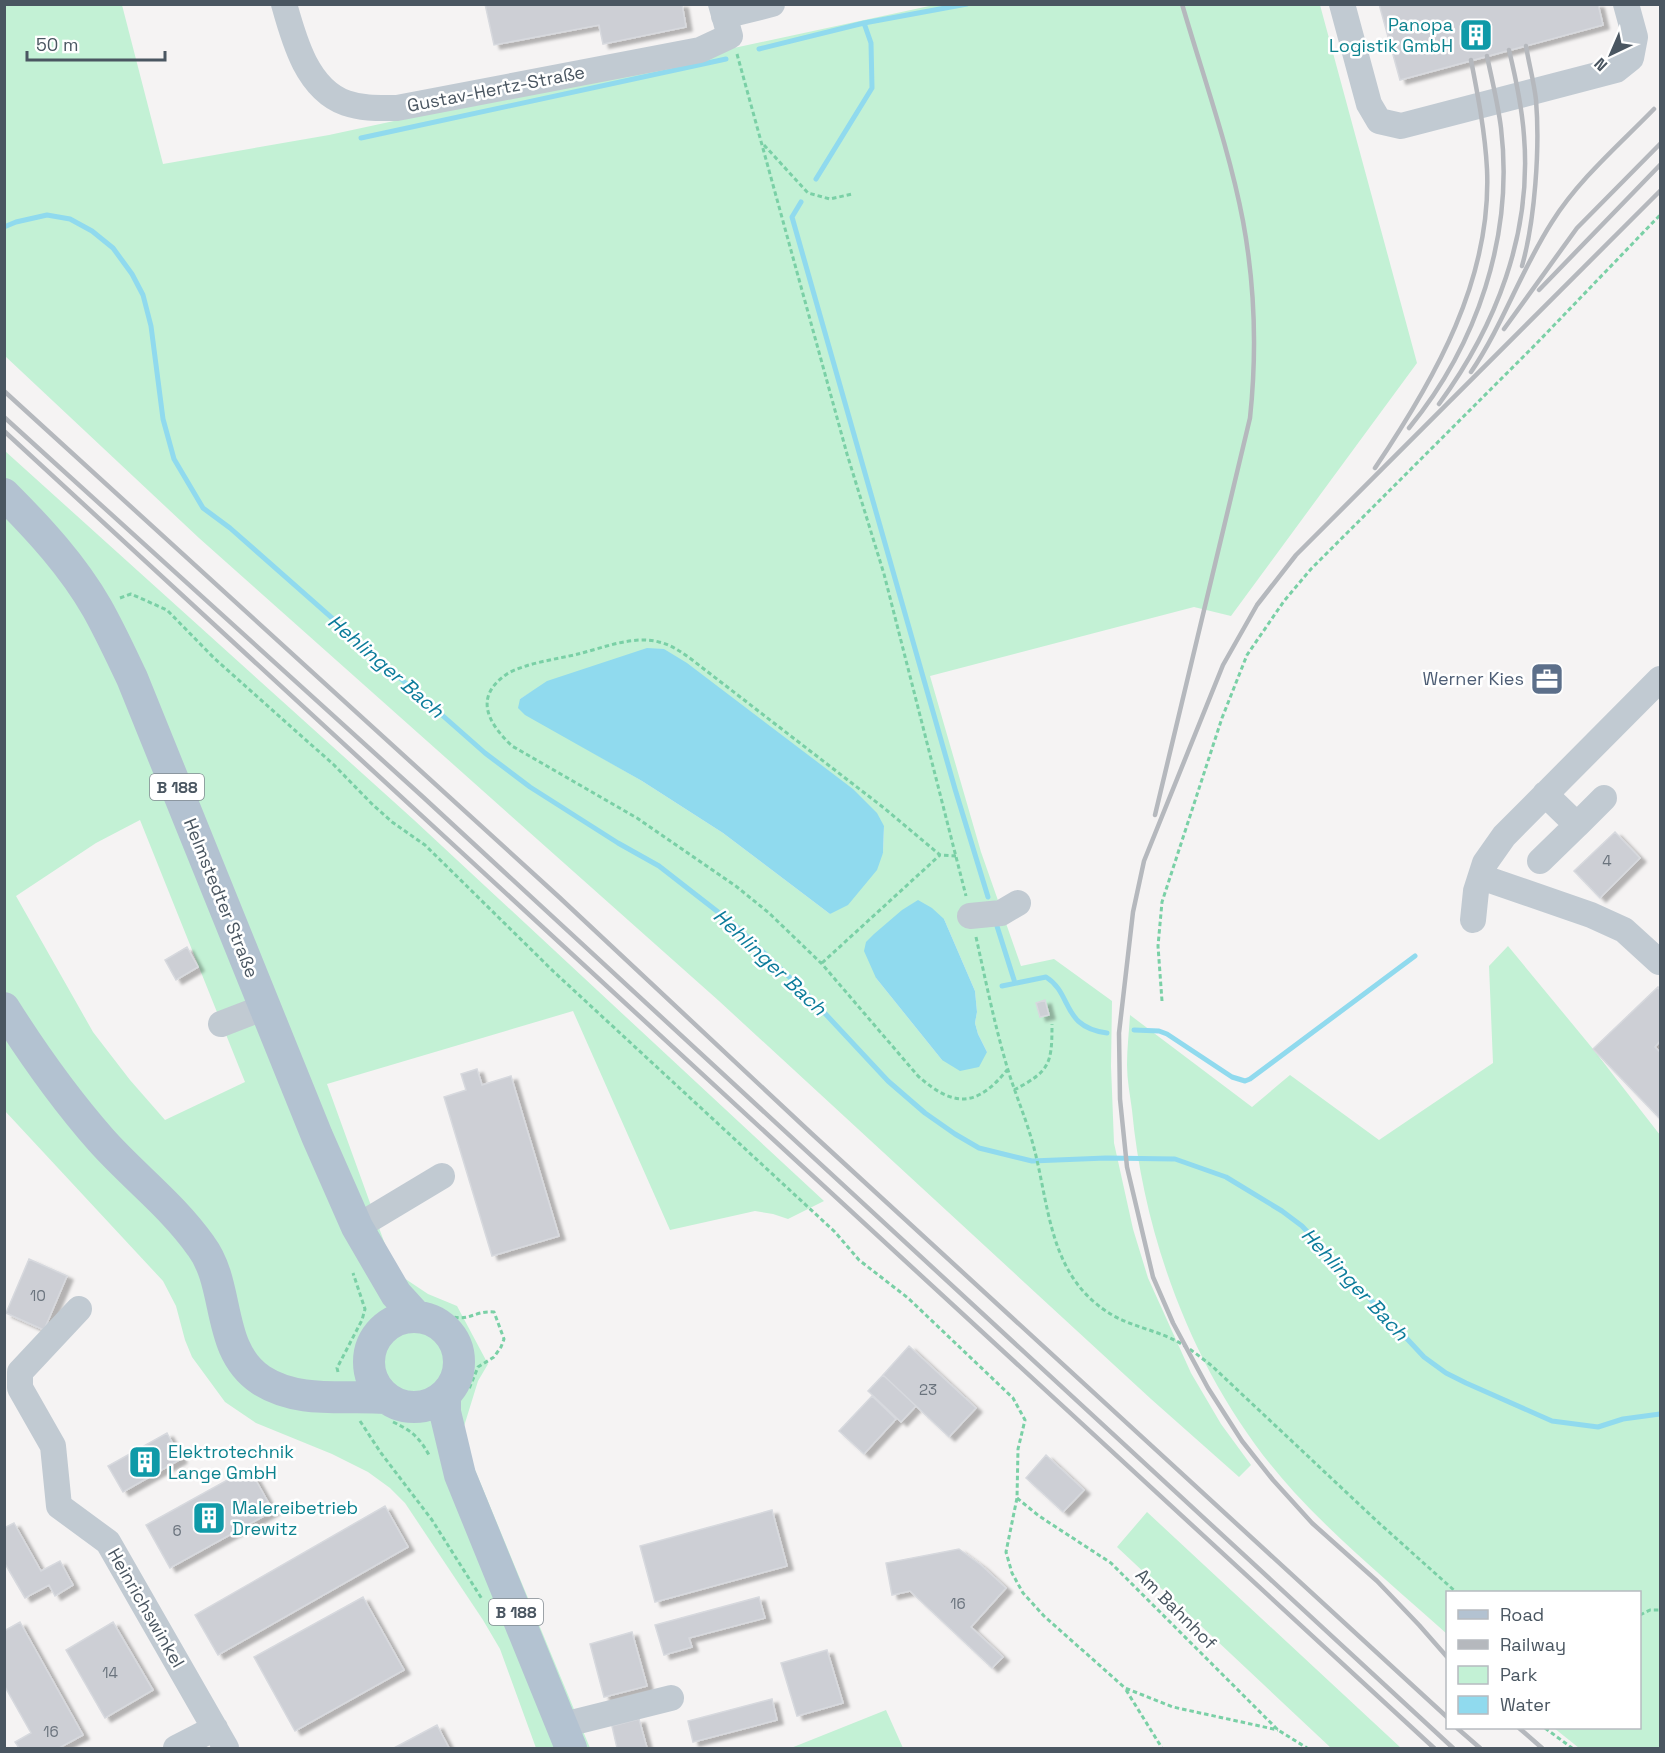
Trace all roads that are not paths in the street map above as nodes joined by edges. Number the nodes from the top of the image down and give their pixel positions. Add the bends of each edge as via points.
1 (284, 4) edge
2 (772, 4) edge
3 (1342, 4) edge
4 (1626, 4) edge
5 (725, 19) edge
6 (4, 494) edge
7 (1660, 679) edge
8 (1545, 794) junction
9 (1604, 798) dead end
10 (1577, 825) junction
11 (1540, 861) dead end
12 (1481, 876) junction
13 (1018, 903) dead end
14 (970, 916) road end
15 (1473, 920) dead end
16 (1659, 962) edge
17 (266, 1007) junction
18 (4, 1008) edge
19 (221, 1024) dead end
20 (442, 1176) dead end
21 (357, 1227) junction
22 (79, 1309) dead end
23 (425, 1312) junction
24 (375, 1313) junction
25 (368, 1358) junction
26 (456, 1394) junction
27 (316, 1397) junction
28 (396, 1402) junction
29 (460, 1475) junction
30 (671, 1698) dead end
31 (567, 1737) edge
32 (221, 1738) edge
33 (176, 1749) edge

1 - 5 street, Gustav-Hertz-Straße via 305,66 322,87 344,103 367,108 397,108 700,51
2 - 5 street, Gustav-Hertz-Straße
3 - 4 street via 1369,104 1379,121 1401,126 1616,70 1631,58 1635,37
6 - 17 main road, Helmstedter Straße / B 188 via 49,542 96,607 132,678
7 - 8 street
8 - 10 street
8 - 12 street via 1504,836 1485,863
9 - 10 street
10 - 11 street
12 - 15 street
12 - 16 street via 1624,930
13 - 14 street via 1001,913
17 - 19 street
17 - 21 main road, Helmstedter Straße / B 188
18 - 27 main road via 40,1062 102,1141 162,1199 202,1246 212,1266 230,1337 247,1367 260,1380 279,1389
20 - 21 street
21 - 23 main road, Helmstedter Straße / B 188 via 396,1294
21 - 24 main road, Helmstedter Straße / B 188
22 - 32 street, Heinrichswinkel via 20,1372 20,1388 53,1446 59,1506 108,1542
23 - 24 main road via 400,1318
23 - 26 main road via 450,1334 456,1345
24 - 25 main road
25 - 27 main road via 355,1372
25 - 28 main road via 372,1380
26 - 28 main road via 427,1405
26 - 29 main road, B 188 via 445,1412
27 - 28 main road
28 - 29 main road, B 188
29 - 31 main road, B 188
30 - 31 street
32 - 33 street, Heinrichswinkel

